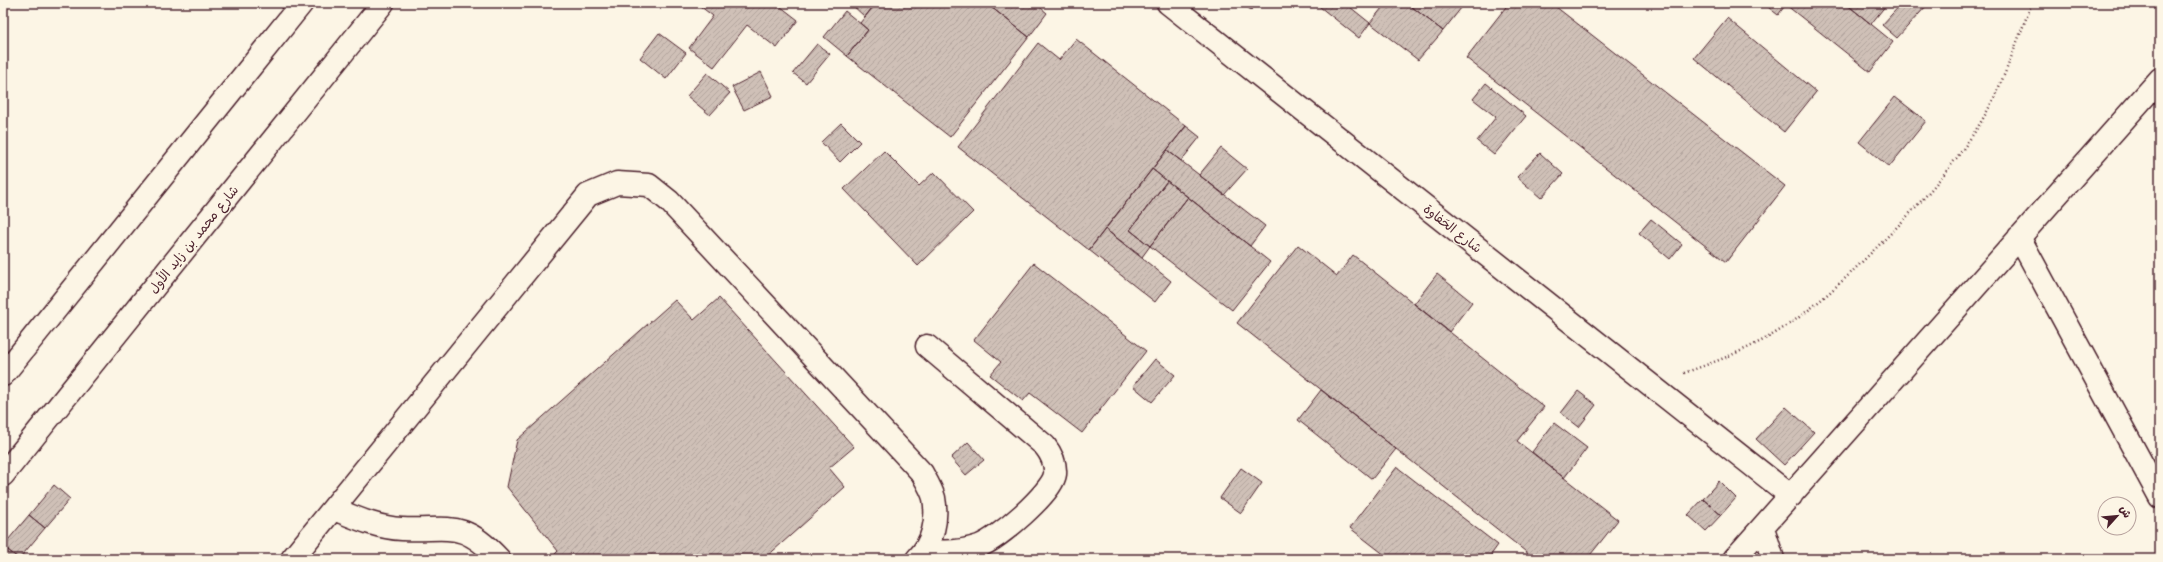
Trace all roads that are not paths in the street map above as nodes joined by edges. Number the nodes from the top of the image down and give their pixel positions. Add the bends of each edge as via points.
1 (302, 3) edge
2 (383, 3) edge
3 (1168, 3) edge
4 (2160, 79) edge
5 (2019, 237) junction
6 (927, 346) dead end
7 (3, 375) edge
8 (3, 475) edge
9 (1791, 496) junction
10 (2160, 497) edge
11 (334, 509) junction
12 (1763, 528) junction
13 (921, 555) edge
14 (292, 559) edge
15 (499, 559) edge
16 (1734, 559) edge
17 (1773, 559) edge

1 - 7 main road
2 - 8 main road, شارع محمد بن زايد الأول
3 - 9 main road, شارع الحَفاوة
4 - 5 main road
5 - 9 main road
5 - 10 main road
6 - 13 main road via 1045,446 1052,456 1055,475 1046,492 997,538 964,551
9 - 12 main road
11 - 13 main road via 588,195 617,183 649,185 669,201 922,473 934,497 935,525
11 - 14 main road
11 - 15 main road via 373,524 394,528 458,529 481,540
12 - 16 main road
12 - 17 main road

